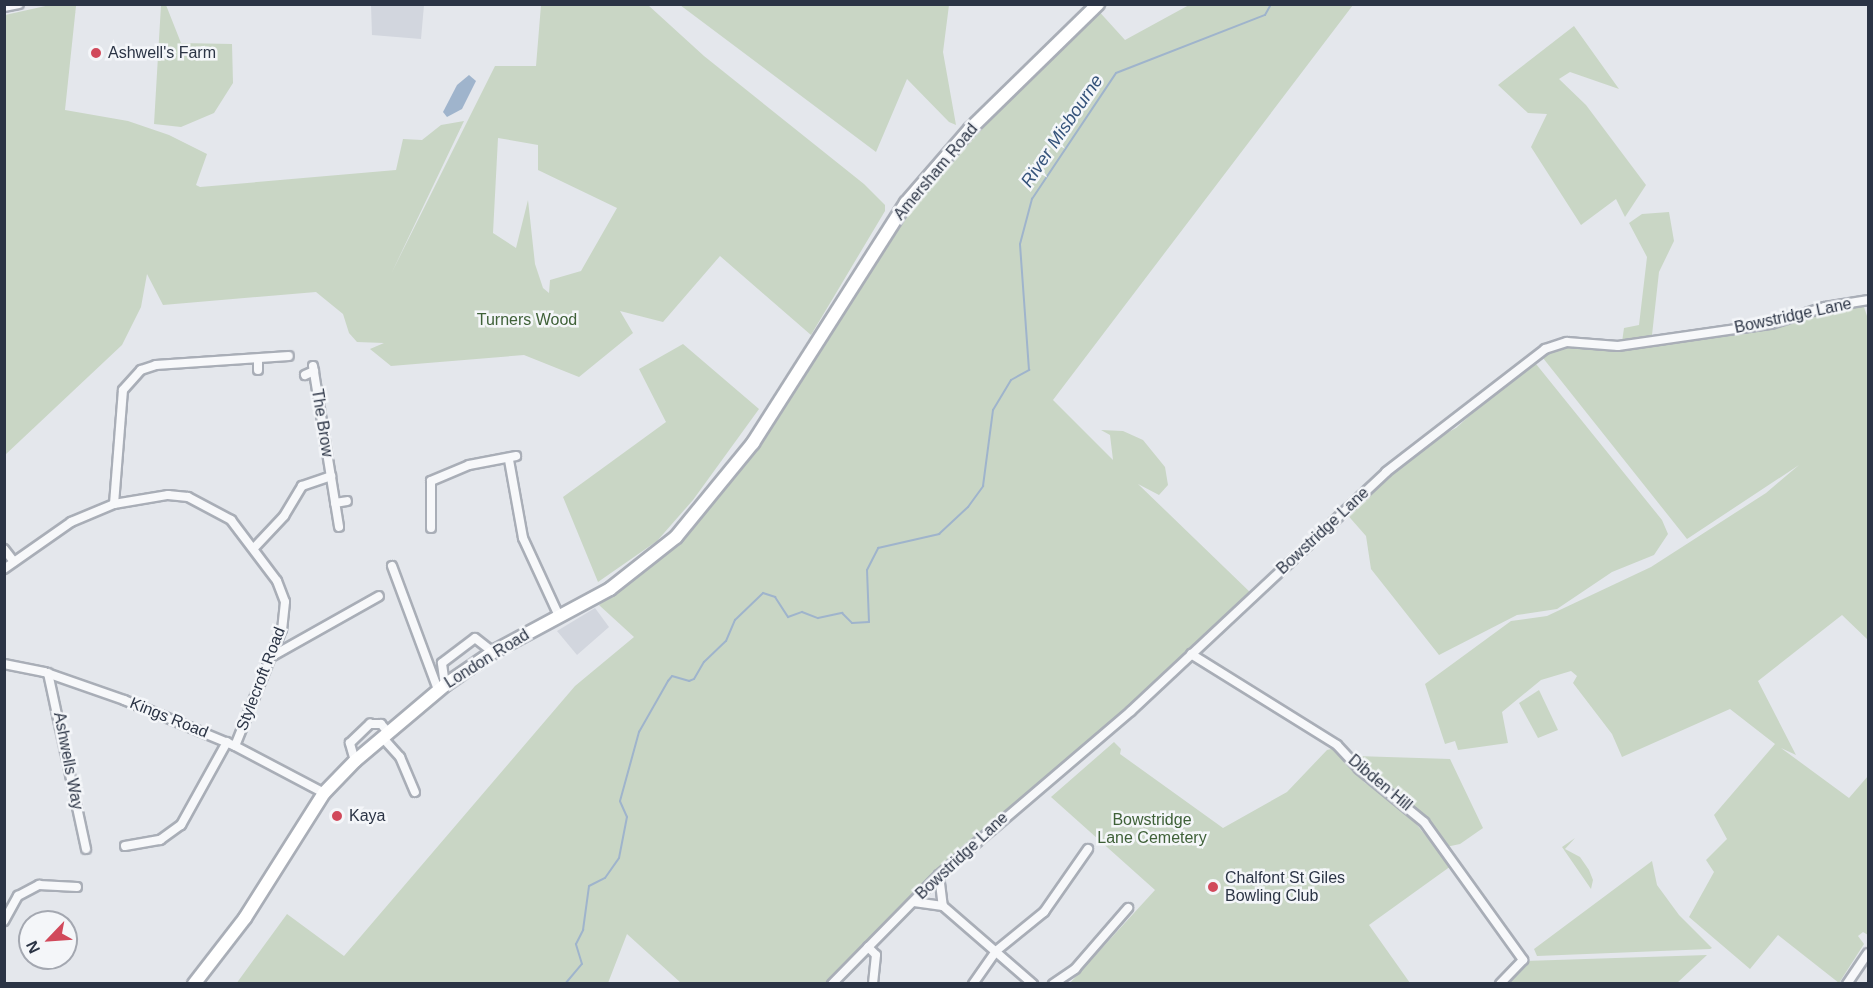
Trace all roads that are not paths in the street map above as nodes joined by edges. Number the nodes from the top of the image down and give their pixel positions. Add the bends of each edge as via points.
1 (18, 4) edge
2 (1095, 5) edge
3 (4, 7) edge
4 (1869, 300) edge
5 (289, 356) dead end
6 (258, 359) junction
7 (806, 364) joint
8 (258, 370) dead end
9 (311, 371) dead end
10 (331, 476) junction
11 (347, 501) dead end
12 (335, 503) junction
13 (114, 504) junction
14 (339, 527) dead end
15 (430, 528) dead end
16 (254, 548) junction
17 (4, 549) edge
18 (14, 562) junction
19 (392, 566) dead end
20 (4, 569) edge
21 (379, 596) dead end
22 (559, 616) junction
23 (492, 652) junction
24 (1191, 654) junction
25 (269, 658) junction
26 (4, 664) edge
27 (48, 674) junction
28 (441, 688) junction
29 (385, 735) junction
30 (227, 742) junction
31 (235, 746) junction
32 (355, 761) junction
33 (415, 792) dead end
34 (324, 794) junction
35 (125, 846) dead end
36 (86, 849) dead end
37 (1088, 849) dead end
38 (939, 874) junction
39 (76, 887) dead end
40 (914, 902) junction
41 (943, 906) junction
42 (1128, 908) dead end
43 (4, 921) edge
44 (868, 947) junction
45 (996, 951) junction
46 (1869, 953) edge
47 (194, 984) edge
48 (832, 984) edge
49 (873, 984) edge
50 (973, 984) edge
51 (1033, 984) edge
52 (1053, 984) edge
53 (1500, 984) edge
54 (1847, 984) edge

1 - 3 street
2 - 7 highway, Amersham Road via 970,129 906,203
4 - 24 street, Bowstridge Lane via 1759,326 1618,346 1567,342 1545,349 1386,472
5 - 6 street
6 - 8 street
6 - 13 street via 156,365 141,370 123,390
7 - 22 highway, London Road via 753,443 676,537 610,589
9 - 10 street, The Brow
10 - 12 street, The Brow
10 - 16 street, The Brow via 302,486 284,516
11 - 12 street
12 - 14 street, The Brow
13 - 16 street, Stylecroft Road via 168,495 188,497 231,520
13 - 18 street, Stylecroft Road via 71,522
15 - 22 street via 431,481 469,465 512,458 523,538
16 - 25 street, Stylecroft Road via 277,581 285,602 282,629
17 - 18 street
18 - 20 street, Stylecroft Road
19 - 28 street
21 - 25 street
22 - 23 highway, London Road
23 - 28 highway, London Road
23 - 28 street via 475,638 442,663
24 - 38 street, Bowstridge Lane
24 - 53 street, Dibden Hill via 1337,745 1359,769 1410,806 1523,960
25 - 31 street, Stylecroft Road
26 - 27 street, Kings Road
27 - 30 street, Kings Road
27 - 36 street, Ashwells Way
28 - 29 highway, London Road
29 - 32 highway, London Road
29 - 32 street via 381,724 370,724 350,743
29 - 33 street via 400,757
30 - 31 street, Kings Road
30 - 35 street via 181,825 160,840
31 - 34 street, Kings Road
32 - 34 highway, London Road
34 - 47 highway, London Road via 245,918
37 - 45 street via 1044,912
38 - 40 street, Bowstridge Lane
38 - 41 street
39 - 43 street via 39,885 18,896
40 - 41 street
40 - 44 street, Bowstridge Lane
41 - 45 street
42 - 52 street via 1075,969
44 - 48 street, Bowstridge Lane
44 - 49 street via 876,955 878,969
45 - 50 street
45 - 51 street
46 - 54 street

